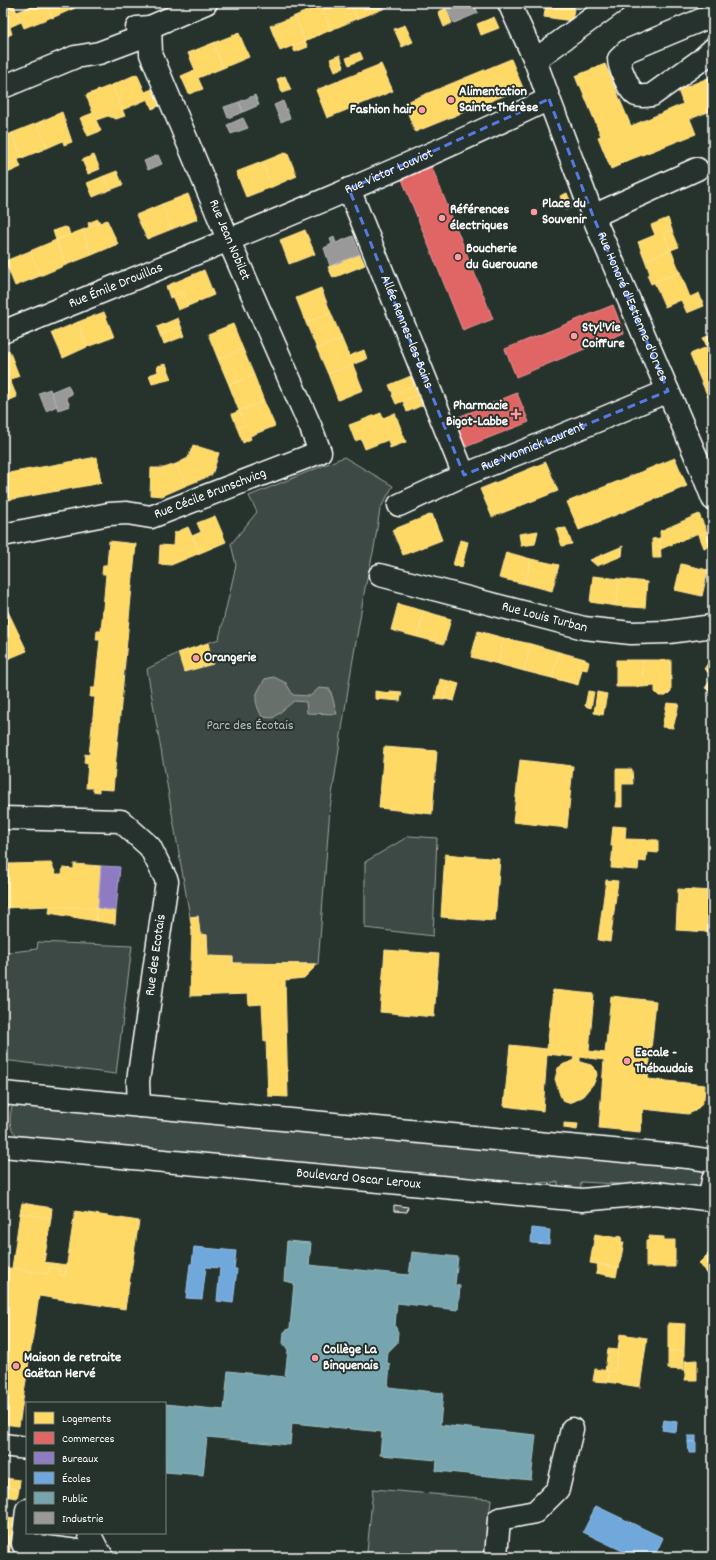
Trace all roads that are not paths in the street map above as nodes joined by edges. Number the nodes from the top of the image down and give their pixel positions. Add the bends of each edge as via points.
1 (206, 3) edge
2 (509, 3) edge
3 (613, 3) edge
4 (713, 15) edge
5 (150, 26) junction
6 (713, 48) edge
7 (535, 60) junction
8 (3, 87) edge
9 (549, 100) junction
10 (697, 169) dead end
11 (349, 189) junction
12 (593, 216) junction
13 (228, 239) junction
14 (3, 332) edge
15 (668, 392) junction
16 (320, 452) joint
17 (464, 475) junction
18 (713, 499) edge
19 (399, 505) dead end
20 (3, 535) edge
21 (380, 575) dead end
22 (713, 626) edge
23 (3, 818) edge
24 (3, 1093) edge
25 (140, 1106) junction
26 (3, 1146) edge
27 (713, 1162) edge
28 (713, 1180) edge
29 (713, 1200) edge
30 (572, 1429) dead end
31 (3, 1445) edge
32 (26, 1448) edge
33 (26, 1518) edge
34 (90, 1534) edge
35 (101, 1556) edge
36 (496, 1557) edge

1 - 5 street
2 - 7 street, Rue Honoré d'Estienne d'Orves
3 - 7 street
4 - 6 street via 627,51 619,59 619,65 630,87 643,97 652,95 701,60
5 - 8 street via 139,38 99,53 75,57
5 - 13 street, Rue Jean Nobilet via 150,54
7 - 9 street, Rue Honoré d'Estienne d'Orves
9 - 11 street, Rue Victor Louviot
9 - 12 street, Rue Honoré d'Estienne d'Orves
10 - 12 street
11 - 13 street, Rue Victor Louviot
11 - 17 street, Allée Rennes-les-Bains
12 - 15 street, Rue Honoré d'Estienne d'Orves
13 - 14 street, Rue Émile Drouillas
13 - 16 street, Rue Jean Nobilet
15 - 17 street, Rue Yvonnick Laurent
15 - 18 street, Rue Honoré d'Estienne d'Orves
16 - 20 street, Rue Cécile Brunschvicg via 151,517 127,513 110,514
17 - 19 street, Rue Yvonnick Laurent
21 - 22 street, Rue Louis Turban via 584,628 609,632 669,632
23 - 25 street, Rue des Ecotais via 121,821 150,847 167,881 138,1081
24 - 25 street
25 - 27 street via 688,1157
26 - 29 street, Boulevard Oscar Leroux via 582,1200 656,1193
28 - 29 street
30 - 36 street via 558,1489 535,1512 499,1520
31 - 32 street
33 - 35 street via 23,1544
34 - 35 street

